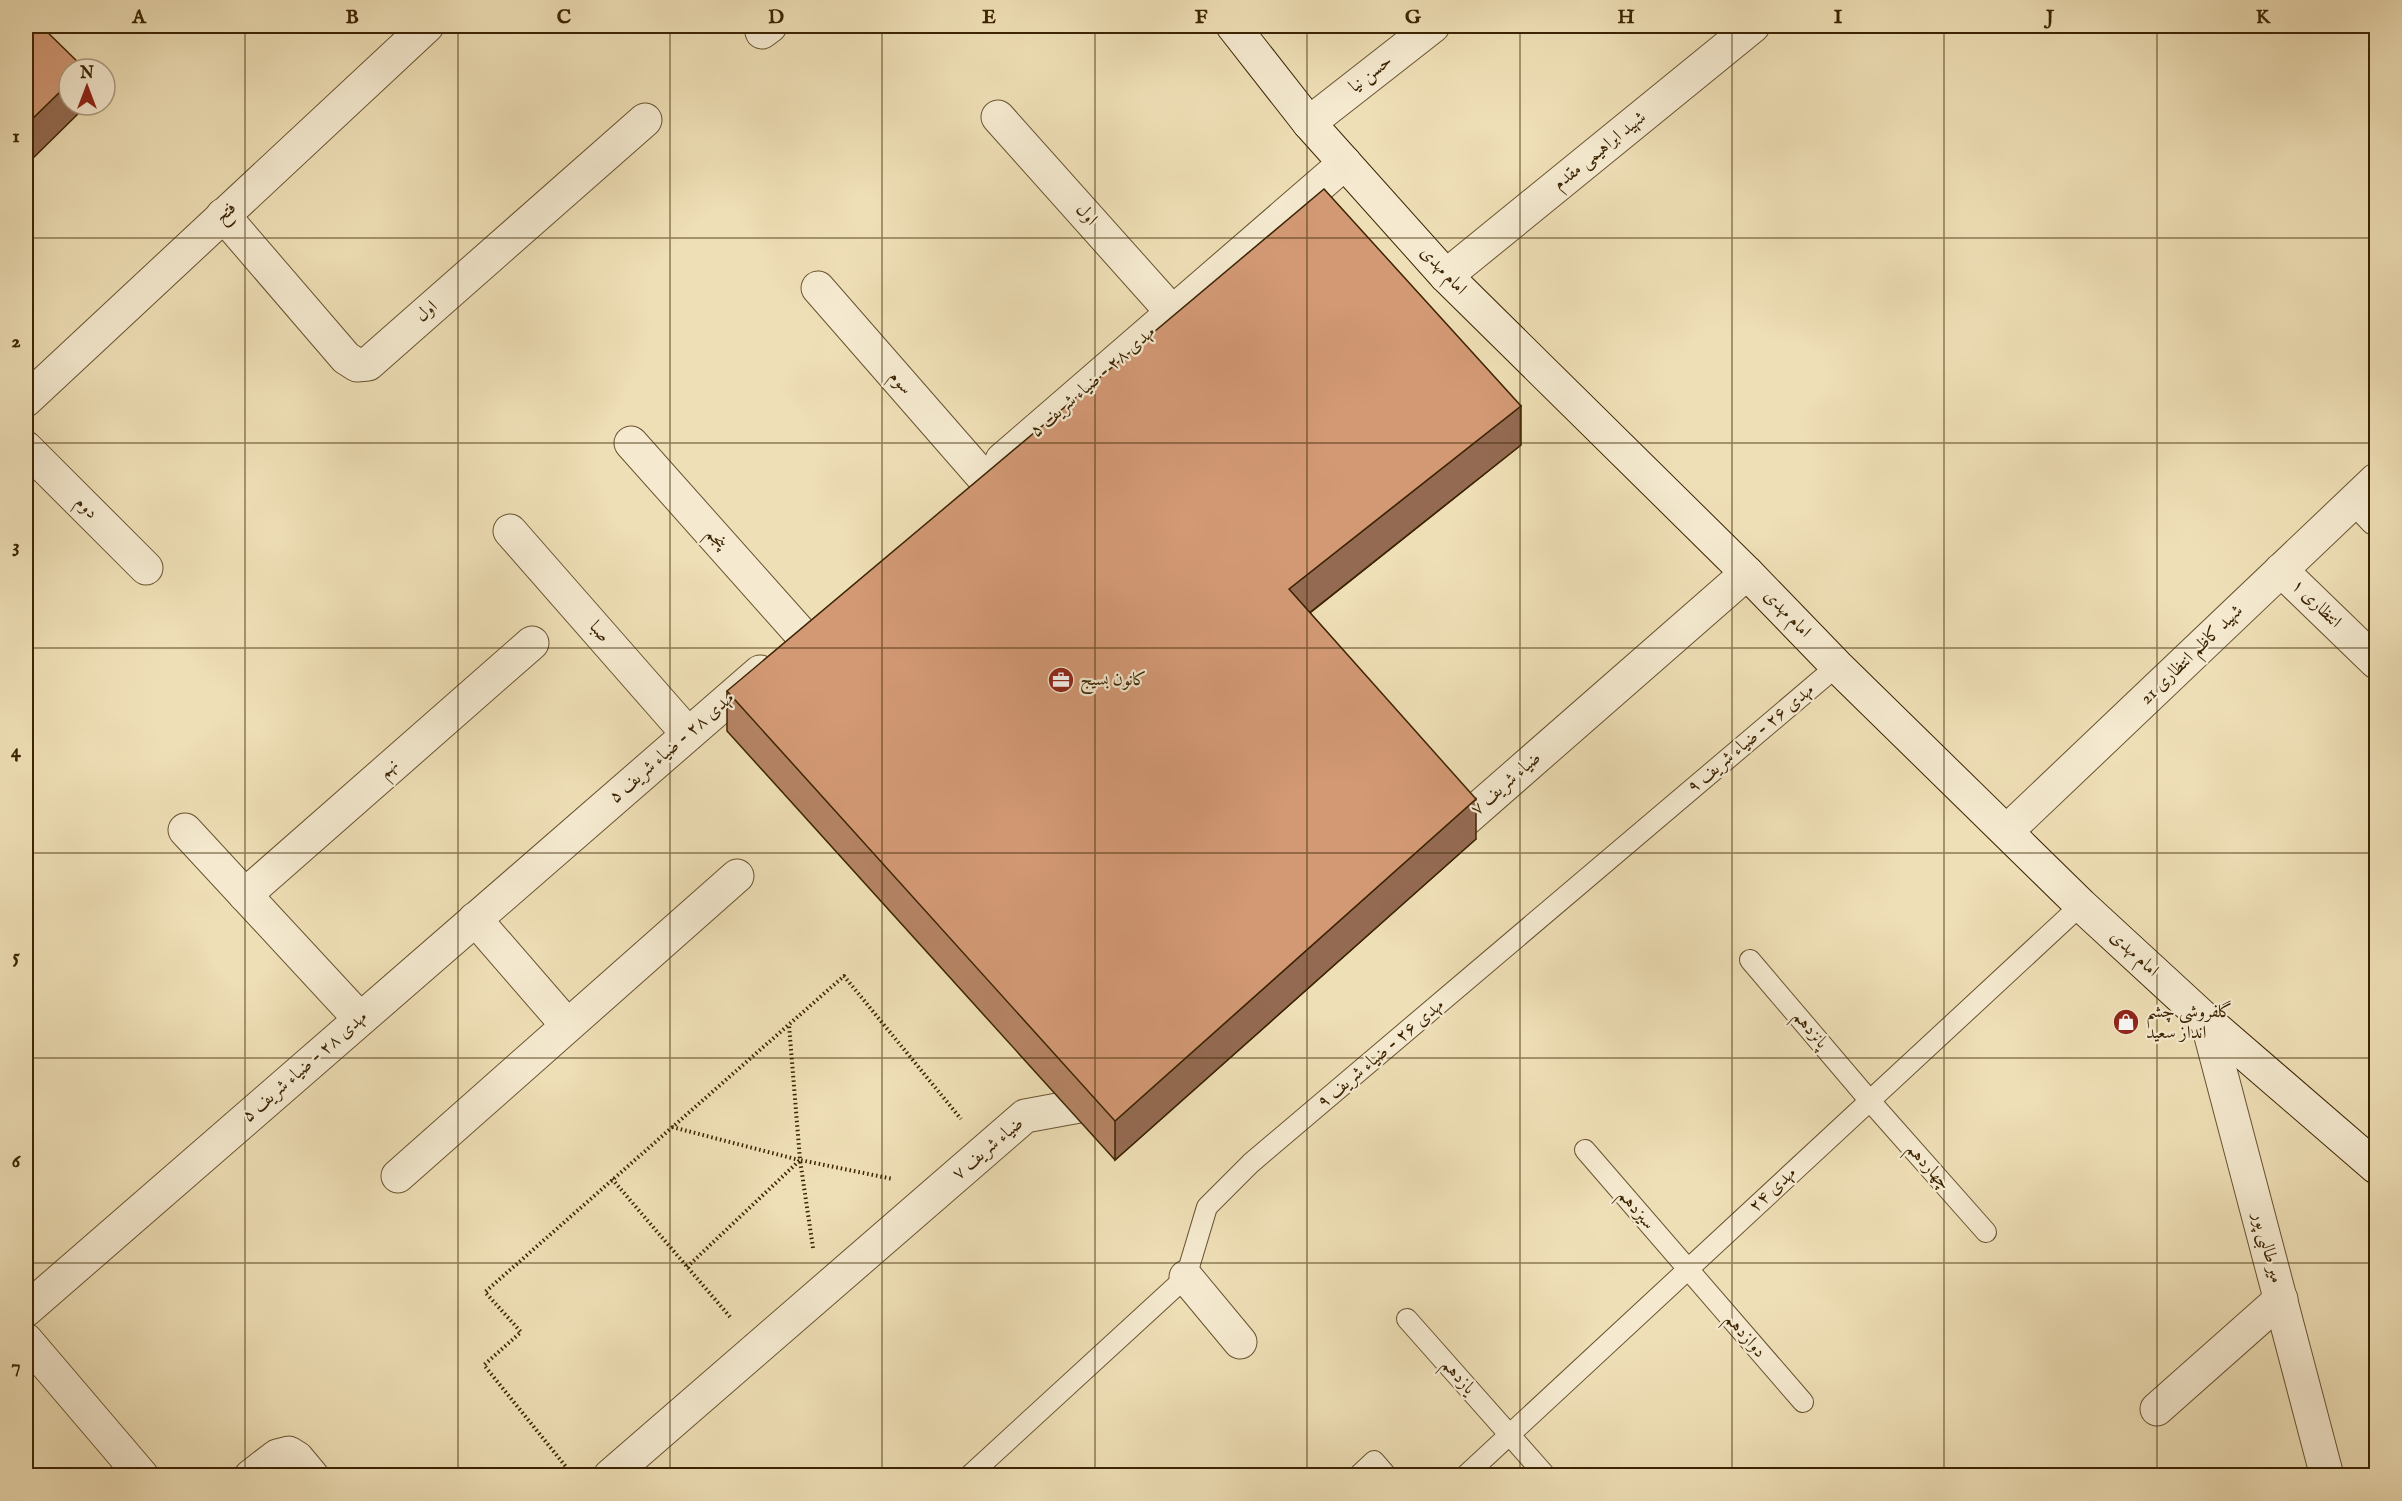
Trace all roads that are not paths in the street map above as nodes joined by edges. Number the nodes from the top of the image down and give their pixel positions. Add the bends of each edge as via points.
1 (426, 26) edge
2 (1233, 26) edge
3 (1434, 26) edge
4 (1753, 26) edge
5 (998, 117) dead end
6 (645, 120) dead end
7 (1309, 123) junction
8 (1345, 163) junction
9 (223, 215) junction
10 (1446, 276) junction
11 (818, 288) dead end
12 (1173, 313) junction
13 (26, 400) edge
14 (631, 443) dead end
15 (26, 448) edge
16 (983, 477) junction
17 (2370, 499) edge
18 (957, 500) edge
19 (510, 531) dead end
20 (146, 568) dead end
21 (2281, 570) junction
22 (1747, 573) junction
23 (828, 613) edge
24 (802, 636) junction
25 (532, 643) dead end
26 (2376, 662) edge
27 (1837, 666) junction
28 (688, 734) junction
29 (185, 830) dead end
30 (2007, 831) junction
31 (1423, 856) edge
32 (737, 876) dead end
33 (245, 895) junction
34 (2081, 905) junction
35 (475, 919) junction
36 (1750, 960) dead end
37 (360, 1019) junction
38 (2207, 1021) junction
39 (567, 1025) junction
40 (1142, 1094) edge
41 (1870, 1101) junction
42 (1586, 1150) dead end
43 (2376, 1167) edge
44 (398, 1176) dead end
45 (1986, 1232) dead end
46 (1687, 1269) junction
47 (1186, 1277) junction
48 (2281, 1299) junction
49 (26, 1310) edge
50 (1407, 1319) dead end
51 (26, 1340) edge
52 (1240, 1342) dead end
53 (1803, 1402) dead end
54 (2157, 1408) dead end
55 (1509, 1435) junction
56 (142, 1476) edge
57 (251, 1476) edge
58 (312, 1476) edge
59 (610, 1476) edge
60 (969, 1476) edge
61 (1358, 1476) edge
62 (1387, 1476) edge
63 (1465, 1476) edge
64 (1546, 1476) edge
65 (2327, 1476) edge

1 - 9 street, فتح
2 - 7 street, امام مهدی
3 - 7 street, حسن نیا
4 - 10 street, شهید ابراهیمی مقدم
5 - 12 street, اول
6 - 9 street, اول via 368,364 357,365 346,358
7 - 8 street, امام مهدی
8 - 10 street, امام مهدی
8 - 12 street, مهدی ۲۸ - ضیاء شریف ۵
9 - 13 street, فتح
10 - 22 street, امام مهدی
11 - 16 street, سوم
12 - 16 street, مهدی ۲۸ - ضیاء شریف ۵
14 - 24 street, پنجم
15 - 20 street, دوم
16 - 18 street, مهدی ۲۸ - ضیاء شریف ۵
17 - 21 street, شهید کاظم انتظاری 21
19 - 28 street, صبا
21 - 26 street, انتظاری ۱
21 - 30 street, شهید کاظم انتظاری 21
22 - 27 street, امام مهدی
22 - 31 street, ضیاء شریف ۷
23 - 24 street, مهدی ۲۸ - ضیاء شریف ۵
24 - 28 street, مهدی ۲۸ - ضیاء شریف ۵
25 - 33 street, نهم
27 - 30 street, امام مهدی
27 - 47 lane, مهدی ۲۶ - ضیاء شریف ۹ via 1251,1163 1207,1207
28 - 35 street, مهدی ۲۸ - ضیاء شریف ۵
29 - 33 street
30 - 34 street, امام مهدی
32 - 39 street
33 - 37 street
34 - 38 street, امام مهدی
34 - 41 lane, مهدی ۲۴
35 - 37 street, مهدی ۲۸ - ضیاء شریف ۵
35 - 39 street
36 - 41 lane, پانزدهم
37 - 49 street, مهدی ۲۸ - ضیاء شریف ۵
38 - 43 street, امام مهدی
38 - 48 street, میر طالبی پور
39 - 44 street
40 - 59 street, ضیاء شریف ۷ via 1025,1116
41 - 45 lane, چهاردهم
41 - 46 lane, مهدی ۲۴
42 - 46 lane, سیزدهم
46 - 53 lane, دوازدهم
46 - 55 lane, مهدی ۲۴
47 - 52 street
47 - 60 lane
48 - 54 street
48 - 65 street, میر طالبی پور
50 - 55 lane, یازدهم
51 - 56 street
55 - 63 lane, مهدی ۲۴
55 - 64 lane, یازدهم
57 - 58 street via 277,1456 289,1453
61 - 62 lane via 1374,1461

